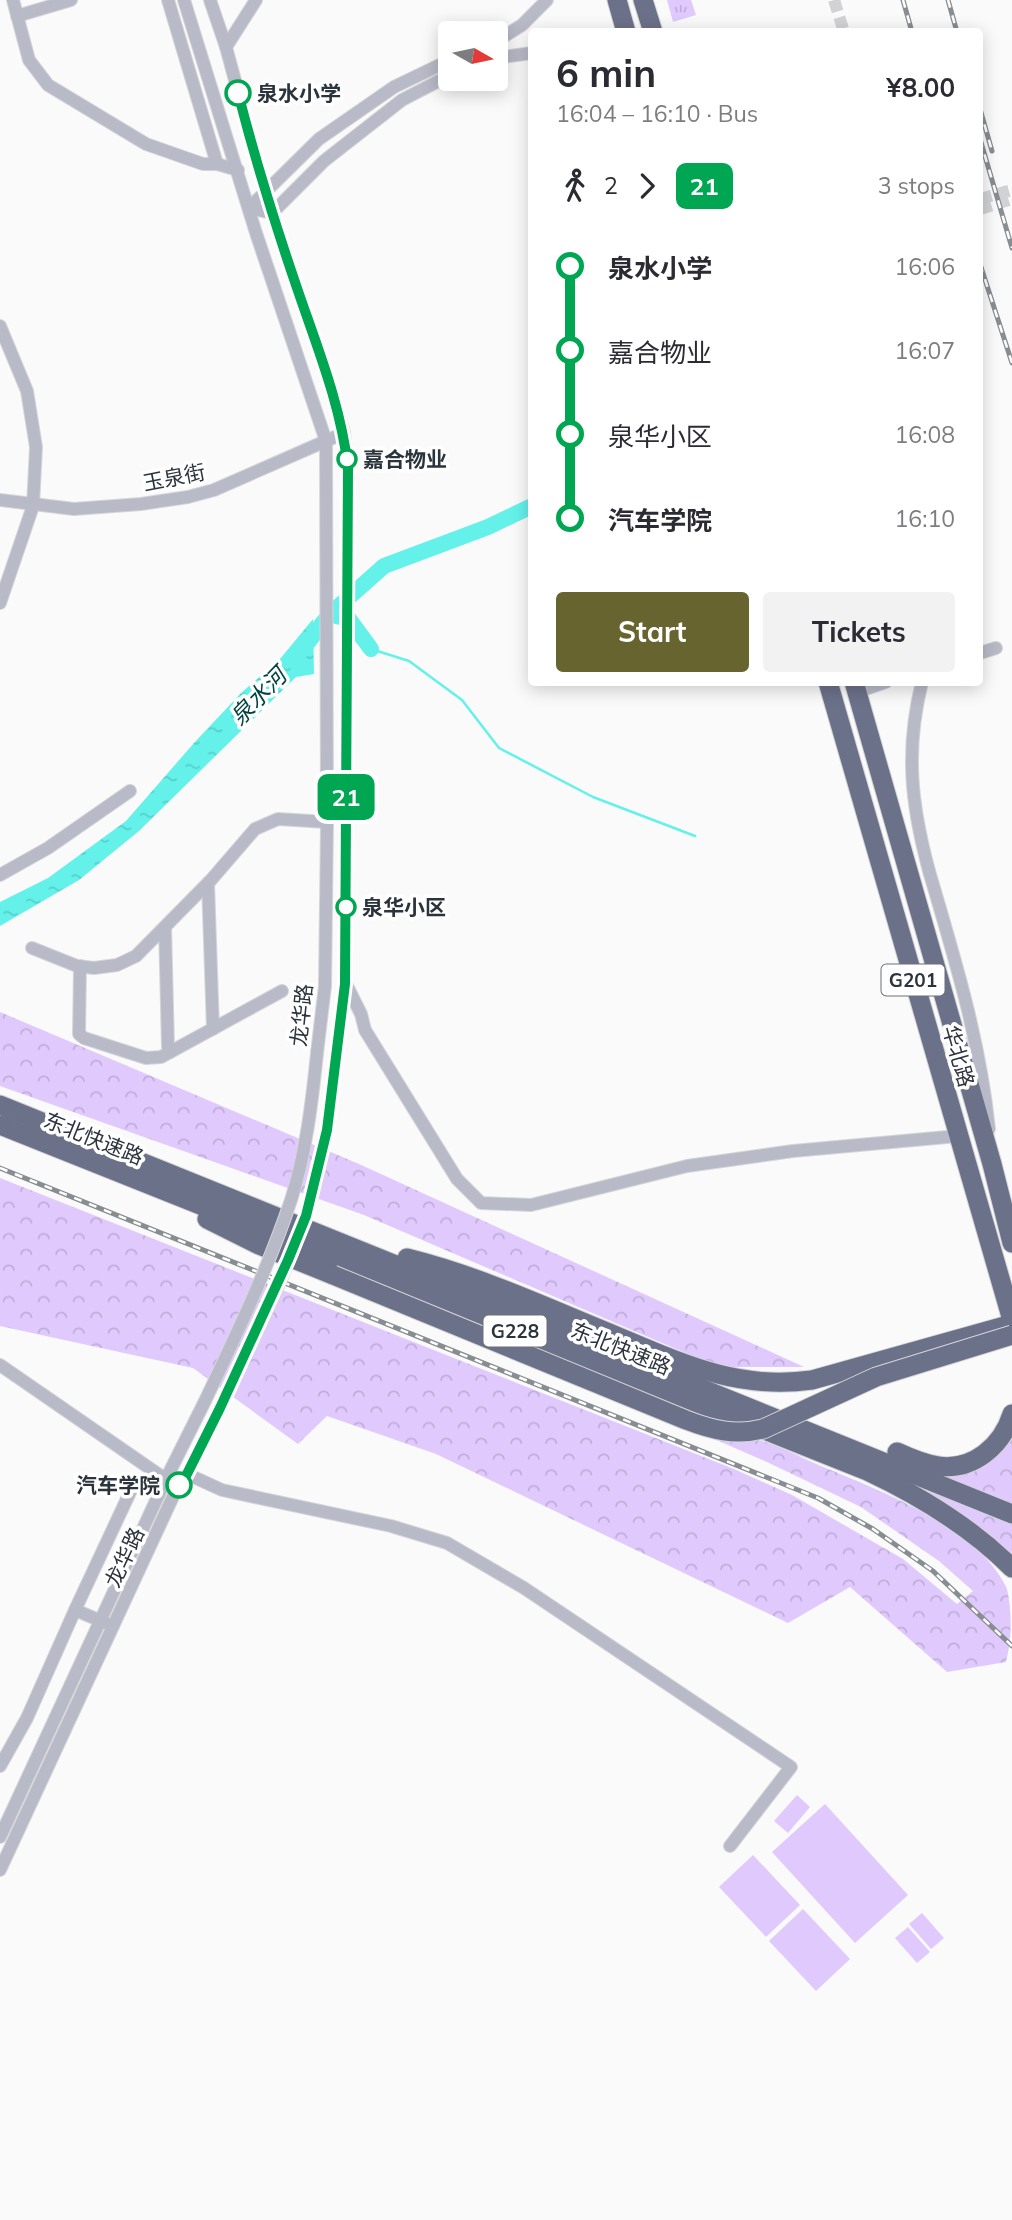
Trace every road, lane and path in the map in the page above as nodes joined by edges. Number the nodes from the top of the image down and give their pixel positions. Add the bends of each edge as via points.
1 (13, 0) edge
2 (71, 0) edge
3 (168, 0) edge
4 (184, 0) edge
5 (210, 0) edge
6 (256, 0) edge
7 (547, 0) edge
8 (617, 0) edge
9 (643, 0) edge
10 (17, 16) junction
11 (533, 28) edge
12 (625, 28) edge
13 (652, 28) edge
14 (508, 42) edge
15 (526, 42) edge
16 (226, 47) junction
17 (508, 51) edge
18 (438, 66) edge
19 (438, 81) edge
20 (217, 164) junction
21 (237, 170) junction
22 (265, 192) junction
23 (248, 208) junction
24 (272, 213) junction
25 (0, 326) edge
26 (344, 433) junction
27 (326, 441) junction
28 (0, 500) edge
29 (33, 506) junction
30 (0, 603) edge
31 (996, 648) dead end
32 (983, 652) edge
33 (829, 686) edge
34 (921, 686) edge
35 (855, 687) edge
36 (130, 791) dead end
37 (327, 822) junction
38 (0, 875) edge
39 (208, 883) junction
40 (165, 927) junction
41 (32, 948) dead end
42 (80, 966) junction
43 (345, 984) junction
44 (282, 991) dead end
45 (213, 1029) junction
46 (170, 1052) junction
47 (0, 1105) edge
48 (0, 1125) edge
49 (958, 1136) junction
50 (992, 1164) junction
51 (139, 1181) junction
52 (335, 1240) junction
53 (1012, 1243) edge
54 (1012, 1322) edge
55 (1012, 1335) edge
56 (0, 1366) edge
57 (1012, 1414) edge
58 (783, 1421) junction
59 (187, 1474) junction
60 (166, 1479) junction
61 (133, 1486) dead end
62 (177, 1488) junction
63 (1012, 1514) edge
64 (1012, 1568) edge
65 (75, 1609) junction
66 (101, 1619) junction
67 (112, 1628) junction
68 (0, 1766) edge
69 (0, 1837) edge
70 (730, 1846) dead end
71 (0, 1870) edge

1 - 10 street
2 - 10 street
3 - 20 street
4 - 21 street, 龙华路
5 - 16 street, 龙华路
6 - 16 street
7 - 11 street
8 - 12 highway
9 - 13 highway
10 - 20 street via 29,60 48,85 146,144 203,164
14 - 15 street
15 - 17 street
16 - 22 street, 龙华路
18 - 22 street via 394,87 318,139
19 - 24 street via 402,100 343,146
20 - 21 street
21 - 23 street, 龙华路
22 - 23 street
22 - 24 street, 龙华路
23 - 24 street
23 - 27 street, 龙华路
24 - 26 street, 龙华路
25 - 29 street via 27,391 37,447
26 - 27 street, 玉泉街
26 - 43 street, 龙华路 via 348,468
27 - 29 street, 玉泉街 via 188,497 74,509
27 - 37 street, 龙华路
28 - 29 street, 玉泉街
29 - 30 street
31 - 32 street
33 - 49 highway, 华北路 / G201
34 - 50 street, bridge via 911,736 916,817 979,1055
35 - 50 highway, 华北路 / G201
36 - 38 street
37 - 39 street via 278,819 255,829
37 - 60 street, 龙华路, bridge via 324,986 306,1134 292,1197 271,1256
39 - 40 street
39 - 45 street
40 - 42 street via 136,956 117,965
40 - 46 street
41 - 42 street
42 - 46 street via 79,1034 146,1058
43 - 49 street via 372,1042 457,1179 481,1203 531,1205 687,1166
43 - 59 street, 龙华路, bridge via 327,1130 306,1216
44 - 45 street
45 - 46 street
47 - 52 highway, 东北快速路 / G228
48 - 51 highway, 东北快速路 / G228
49 - 54 highway, 华北路 / G201
50 - 53 highway, 华北路 / G201
51 - 55 highway, bridge via 233,1233 686,1420 729,1433 763,1429 857,1384
51 - 64 highway, 东北快速路 / G228 via 867,1471 953,1520
52 - 54 highway via 472,1277 669,1358 723,1377 759,1382 795,1382 848,1371
52 - 58 highway, 东北快速路 / G228
56 - 60 street
57 - 58 highway via 991,1450 970,1462 946,1467 917,1461 842,1432
58 - 63 highway, 东北快速路 / G228
59 - 62 street, 龙华路
59 - 70 street via 222,1490 391,1526 447,1543 524,1588 791,1767
60 - 62 street
60 - 66 street, 龙华路
61 - 65 street
62 - 67 street, 龙华路
65 - 66 street
65 - 68 street via 27,1718
66 - 67 street
66 - 69 street, 龙华路
67 - 71 street, 龙华路

